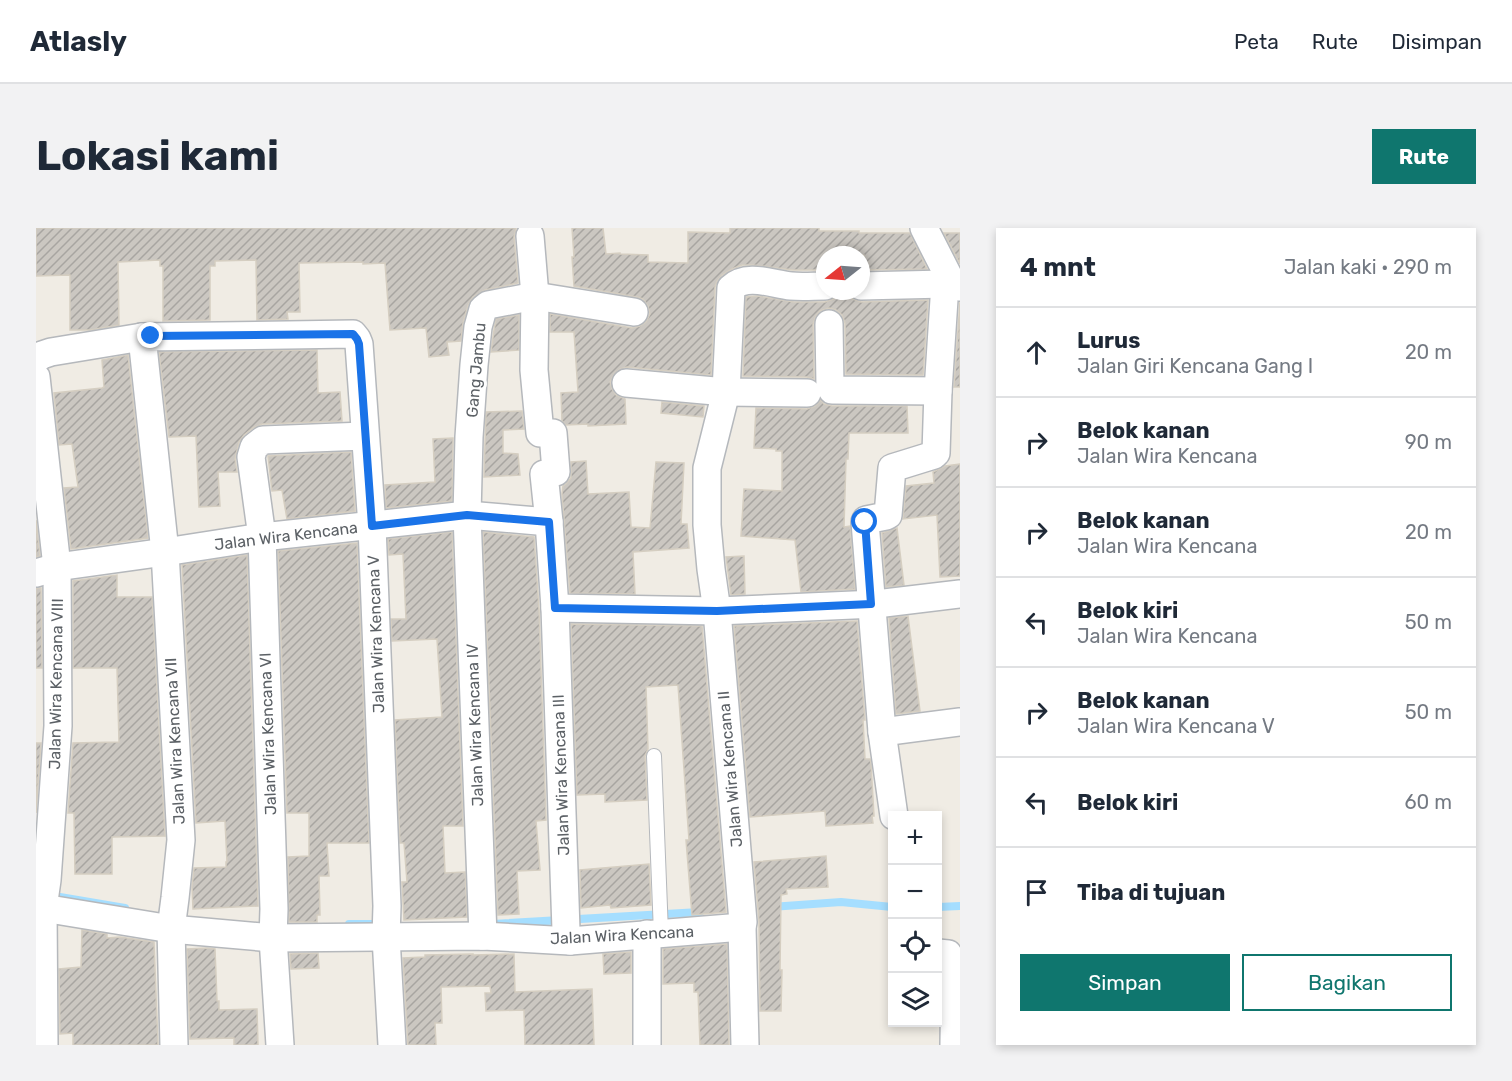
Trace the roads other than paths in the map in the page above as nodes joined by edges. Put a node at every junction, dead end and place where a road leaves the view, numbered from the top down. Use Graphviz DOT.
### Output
graph roads {
  1 [pos="924,228"];
  2 [pos="530,236"];
  3 [pos="953,285"];
  4 [pos="816,286"];
  5 [pos="870,286"];
  6 [pos="535,296"];
  7 [pos="634,312"];
  8 [pos="829,324"];
  9 [pos="142,337"];
  10 [pos="36,359"];
  11 [pos="36,377"];
  12 [pos="626,382"];
  13 [pos="938,391"];
  14 [pos="726,392"];
  15 [pos="807,393"];
  16 [pos="364,436"];
  17 [pos="467,515"];
  18 [pos="549,522"];
  19 [pos="372,526"];
  20 [pos="262,537"];
  21 [pos="165,552"];
  22 [pos="46,570"];
  23 [pos="960,594"];
  24 [pos="871,604"];
  25 [pos="555,608"];
  26 [pos="717,611"];
  27 [pos="960,722"];
  28 [pos="882,732"];
  29 [pos="654,756"];
  30 [pos="893,811"];
  31 [pos="43,899"];
  32 [pos="742,915"];
  33 [pos="173,917"];
  34 [pos="657,923"];
  35 [pos="386,924"];
  36 [pos="567,925"];
  37 [pos="274,926"];
  38 [pos="483,926"];
  39 [pos="942,953"];
  40 [pos="44,1045"];
  41 [pos="174,1045"];
  42 [pos="280,1045"];
  43 [pos="392,1045"];
  44 [pos="646,1045"];
  45 [pos="745,1045"];
  46 [pos="954,1045"];
  1 -- 3 [label="street"];
  2 -- 6 [label="street"];
  3 -- 5 [label="street"];
  3 -- 13 [label="street"];
  4 -- 14 [label="street, Jalan Wira Kencana II"];
  6 -- 7 [label="street, Gang Jambu"];
  6 -- 17 [label="street, Gang Jambu"];
  6 -- 18 [label="street"];
  8 -- 13 [label="street"];
  9 -- 10 [label="street"];
  9 -- 16 [label="street, Jalan Wira Kencana V"];
  9 -- 21 [label="street, Jalan Wira Kencana VII"];
  11 -- 22 [label="street, Jalan Wira Kencana VIII"];
  12 -- 14 [label="street"];
  13 -- 24 [label="street"];
  14 -- 15 [label="street"];
  14 -- 26 [label="street, Jalan Wira Kencana II"];
  16 -- 19 [label="street, Jalan Wira Kencana V"];
  16 -- 20 [label="street, Jalan Wira Kencana VI"];
  17 -- 18 [label="street, Jalan Wira Kencana"];
  17 -- 19 [label="street, Jalan Wira Kencana"];
  17 -- 38 [label="street, Jalan Wira Kencana IV"];
  18 -- 25 [label="street"];
  19 -- 20 [label="street, Jalan Wira Kencana"];
  19 -- 35 [label="street, Jalan Wira Kencana V"];
  20 -- 21 [label="street, Jalan Wira Kencana"];
  20 -- 37 [label="street, Jalan Wira Kencana VI"];
  21 -- 22 [label="street, Jalan Wira Kencana"];
  21 -- 33 [label="street, Jalan Wira Kencana VII"];
  22 -- 31 [label="street, Jalan Wira Kencana VIII"];
  23 -- 24 [label="street"];
  24 -- 26 [label="street"];
  24 -- 28 [label="street"];
  25 -- 26 [label="street"];
  25 -- 36 [label="street, Jalan Wira Kencana III"];
  26 -- 32 [label="street, Jalan Wira Kencana II"];
  27 -- 28 [label="street"];
  28 -- 30 [label="street"];
  29 -- 34 [label="lane"];
  31 -- 33 [label="street, Jalan Wira Kencana"];
  31 -- 40 [label="street, Jalan Wira Kencana VIII"];
  32 -- 34 [label="street, Jalan Wira Kencana"];
  32 -- 45 [label="street, Jalan Wira Kencana II"];
  33 -- 37 [label="street, Jalan Wira Kencana"];
  33 -- 41 [label="street, Jalan Wira Kencana VII"];
  34 -- 36 [label="street, Jalan Wira Kencana"];
  34 -- 44 [label="street"];
  35 -- 37 [label="street, Jalan Wira Kencana"];
  35 -- 38 [label="street, Jalan Wira Kencana"];
  35 -- 43 [label="street, Jalan Wira Kencana V"];
  36 -- 38 [label="street, Jalan Wira Kencana"];
  37 -- 42 [label="street, Jalan Wira Kencana VI"];
  39 -- 46 [label="street"];
}
